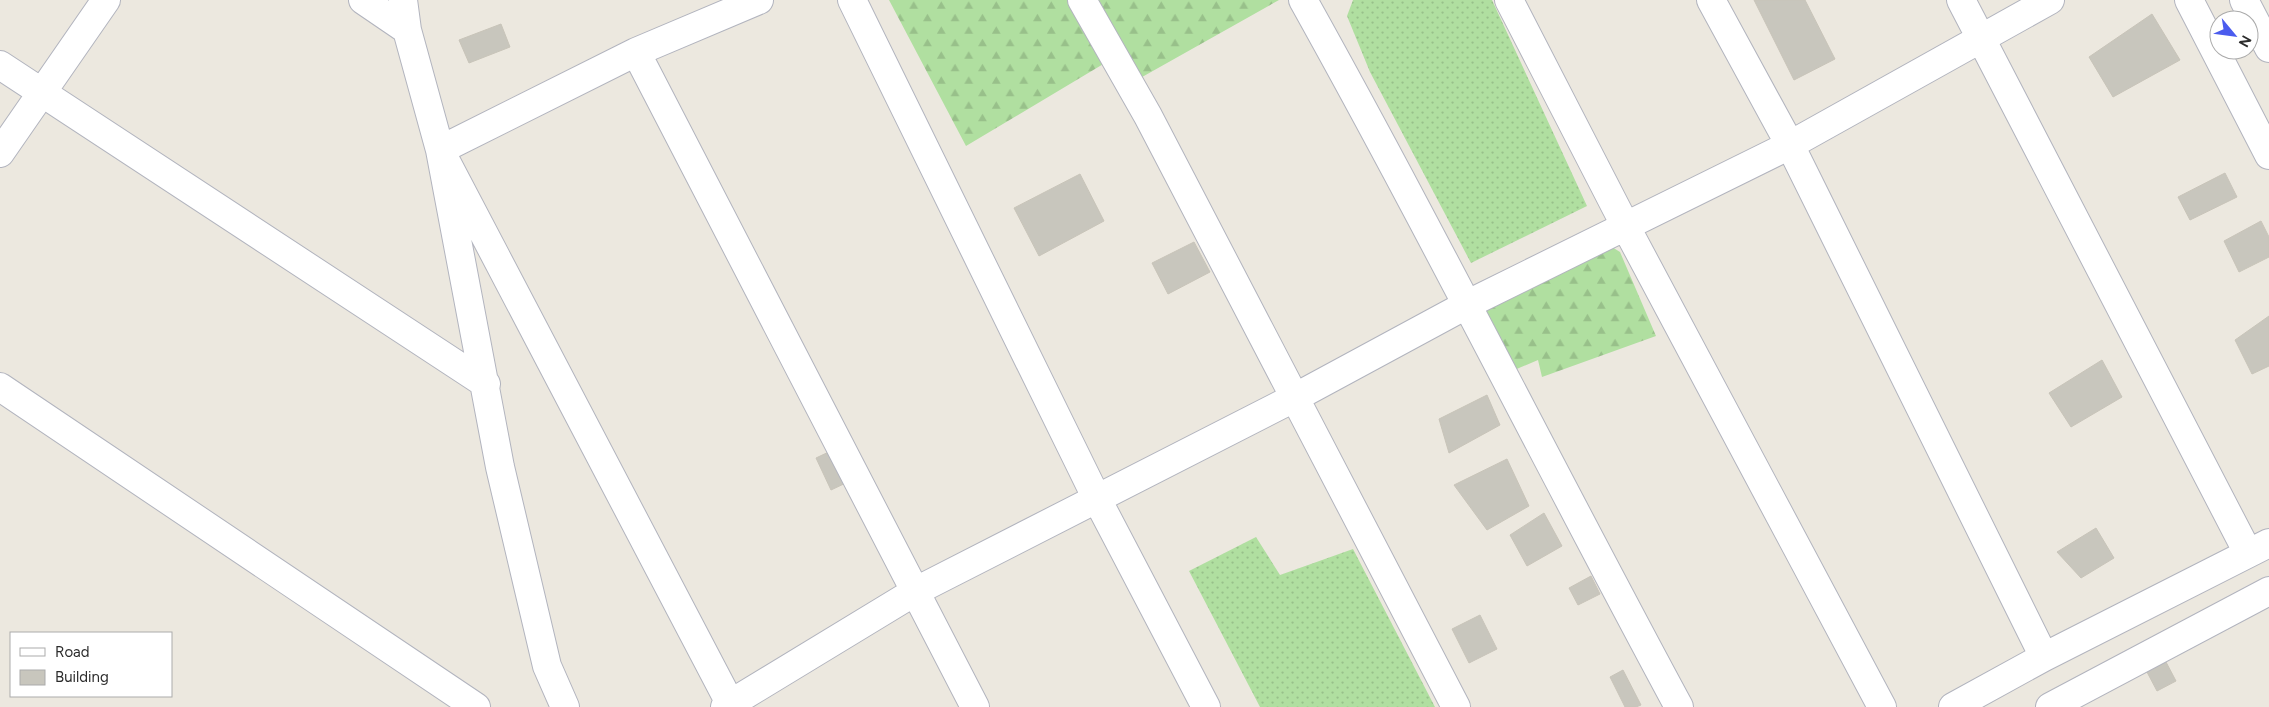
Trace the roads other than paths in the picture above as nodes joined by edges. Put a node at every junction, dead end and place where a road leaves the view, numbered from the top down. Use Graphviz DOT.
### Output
graph roads {
  1 [pos="106,0"];
  2 [pos="363,0"];
  3 [pos="403,0"];
  4 [pos="759,0"];
  5 [pos="852,0"];
  6 [pos="1082,0"];
  7 [pos="1303,0"];
  8 [pos="1509,0"];
  9 [pos="1711,0"];
  10 [pos="1961,0"];
  11 [pos="2050,0"];
  12 [pos="2189,0"];
  13 [pos="2244,0"];
  14 [pos="407,30"];
  15 [pos="1981,38"];
  16 [pos="2269,48"];
  17 [pos="636,52"];
  18 [pos="0,65"];
  19 [pos="43,93"];
  20 [pos="1790,145"];
  21 [pos="440,150"];
  22 [pos="0,154"];
  23 [pos="2269,155"];
  24 [pos="1626,227"];
  25 [pos="1468,304"];
  26 [pos="486,384"];
  27 [pos="0,387"];
  28 [pos="1294,398"];
  29 [pos="1096,497"];
  30 [pos="2259,548"];
  31 [pos="916,590"];
  32 [pos="2268,593"];
  33 [pos="2044,657"];
  34 [pos="2064,704"];
  35 [pos="729,706"];
  36 [pos="476,707"];
  37 [pos="565,707"];
  38 [pos="975,707"];
  39 [pos="1206,707"];
  40 [pos="1456,707"];
  41 [pos="1679,707"];
  42 [pos="1882,707"];
  43 [pos="1953,707"];
  1 -- 19 [label="street"];
  2 -- 14 [label="street"];
  3 -- 14 [label="street"];
  4 -- 17 [label="street"];
  5 -- 29 [label="street"];
  6 -- 28 [label="street"];
  7 -- 25 [label="street"];
  8 -- 24 [label="street"];
  9 -- 20 [label="street"];
  10 -- 15 [label="street"];
  11 -- 15 [label="street"];
  12 -- 23 [label="street"];
  13 -- 16 [label="street"];
  14 -- 21 [label="street"];
  15 -- 20 [label="street"];
  15 -- 30 [label="street"];
  17 -- 21 [label="street"];
  17 -- 31 [label="street"];
  18 -- 19 [label="street"];
  19 -- 22 [label="street"];
  19 -- 26 [label="street"];
  20 -- 24 [label="street"];
  20 -- 33 [label="street"];
  21 -- 26 [label="street"];
  21 -- 35 [label="street"];
  24 -- 25 [label="street"];
  24 -- 42 [label="street"];
  25 -- 28 [label="street"];
  25 -- 41 [label="street"];
  26 -- 37 [label="street"];
  27 -- 36 [label="street"];
  28 -- 29 [label="street"];
  28 -- 40 [label="street"];
  29 -- 31 [label="street"];
  29 -- 39 [label="street"];
  30 -- 33 [label="street"];
  31 -- 35 [label="street"];
  31 -- 38 [label="street"];
  32 -- 34 [label="street"];
  33 -- 43 [label="street"];
}
